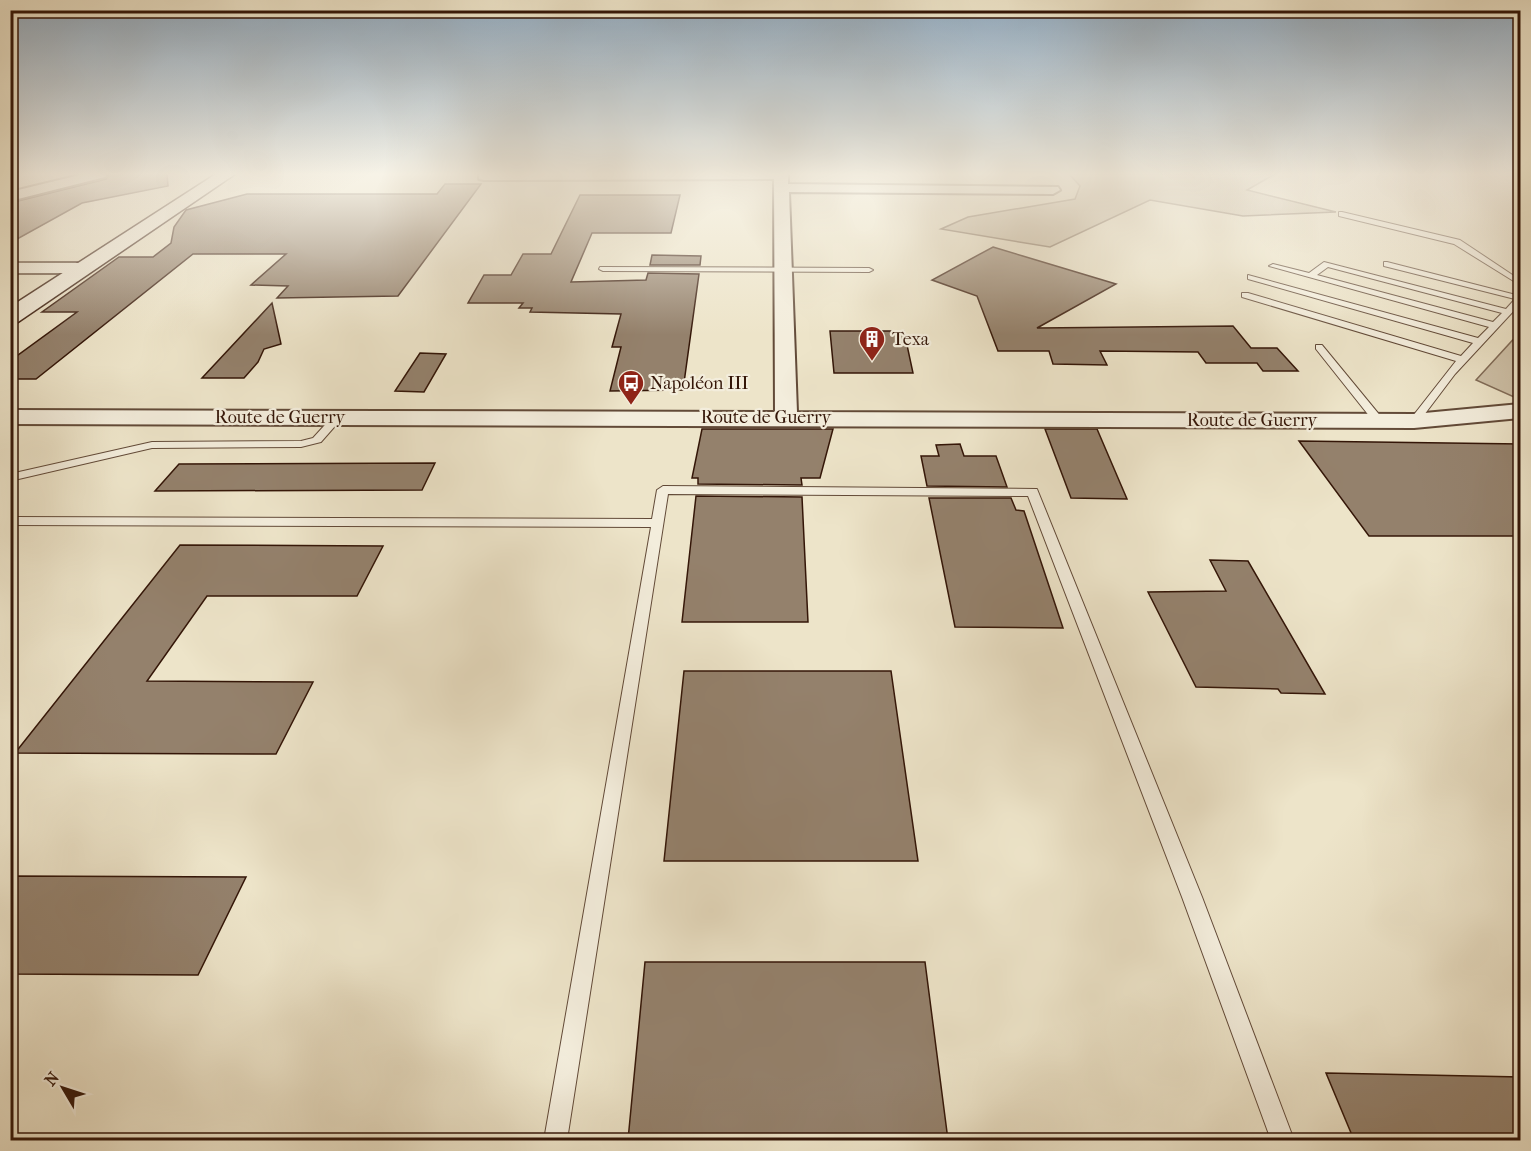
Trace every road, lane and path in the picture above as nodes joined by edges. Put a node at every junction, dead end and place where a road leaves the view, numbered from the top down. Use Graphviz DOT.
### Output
graph roads {
  1 [pos="131,228"];
  2 [pos="142,228"];
  3 [pos="782,228"];
  4 [pos="1400,228"];
  5 [pos="1387,264"];
  6 [pos="1273,266"];
  7 [pos="10,268"];
  8 [pos="78,268"];
  9 [pos="603,269"];
  10 [pos="783,269"];
  11 [pos="869,270"];
  12 [pos="1310,276"];
  13 [pos="1251,277"];
  14 [pos="1521,283"];
  15 [pos="1245,295"];
  16 [pos="1521,298"];
  17 [pos="10,310"];
  18 [pos="1509,312"];
  19 [pos="10,317"];
  20 [pos="1496,326"];
  21 [pos="1481,342"];
  22 [pos="1319,347"];
  23 [pos="1463,360"];
  24 [pos="1521,411"];
  25 [pos="10,417"];
  26 [pos="338,417"];
  27 [pos="786,417"];
  28 [pos="1378,420"];
  29 [pos="1414,421"];
  30 [pos="10,478"];
  31 [pos="10,521"];
  32 [pos="658,524"];
  33 [pos="556,1140"];
  34 [pos="1283,1140"];
  1 -- 8 [label="main road"];
  2 -- 8 [label="main road"];
  3 -- 10 [label="street"];
  4 -- 14 [label="lane"];
  5 -- 16 [label="lane"];
  6 -- 12 [label="lane"];
  7 -- 8 [label="street"];
  8 -- 17 [label="main road"];
  8 -- 19 [label="main road"];
  9 -- 10 [label="lane"];
  10 -- 11 [label="lane"];
  10 -- 27 [label="street"];
  12 -- 18 [label="lane"];
  12 -- 20 [label="lane"];
  13 -- 21 [label="lane"];
  15 -- 23 [label="lane"];
  16 -- 18 [label="lane"];
  18 -- 20 [label="lane"];
  20 -- 21 [label="lane"];
  21 -- 23 [label="lane"];
  22 -- 28 [label="lane"];
  23 -- 29 [label="lane"];
  24 -- 29 [label="street, Route de Guerry"];
  25 -- 26 [label="street, Route de Guerry"];
  26 -- 27 [label="street, Route de Guerry"];
  26 -- 30 [label="lane"];
  27 -- 28 [label="street, Route de Guerry"];
  28 -- 29 [label="street, Route de Guerry"];
  31 -- 32 [label="lane"];
  32 -- 33 [label="lane"];
  32 -- 34 [label="lane"];
}
